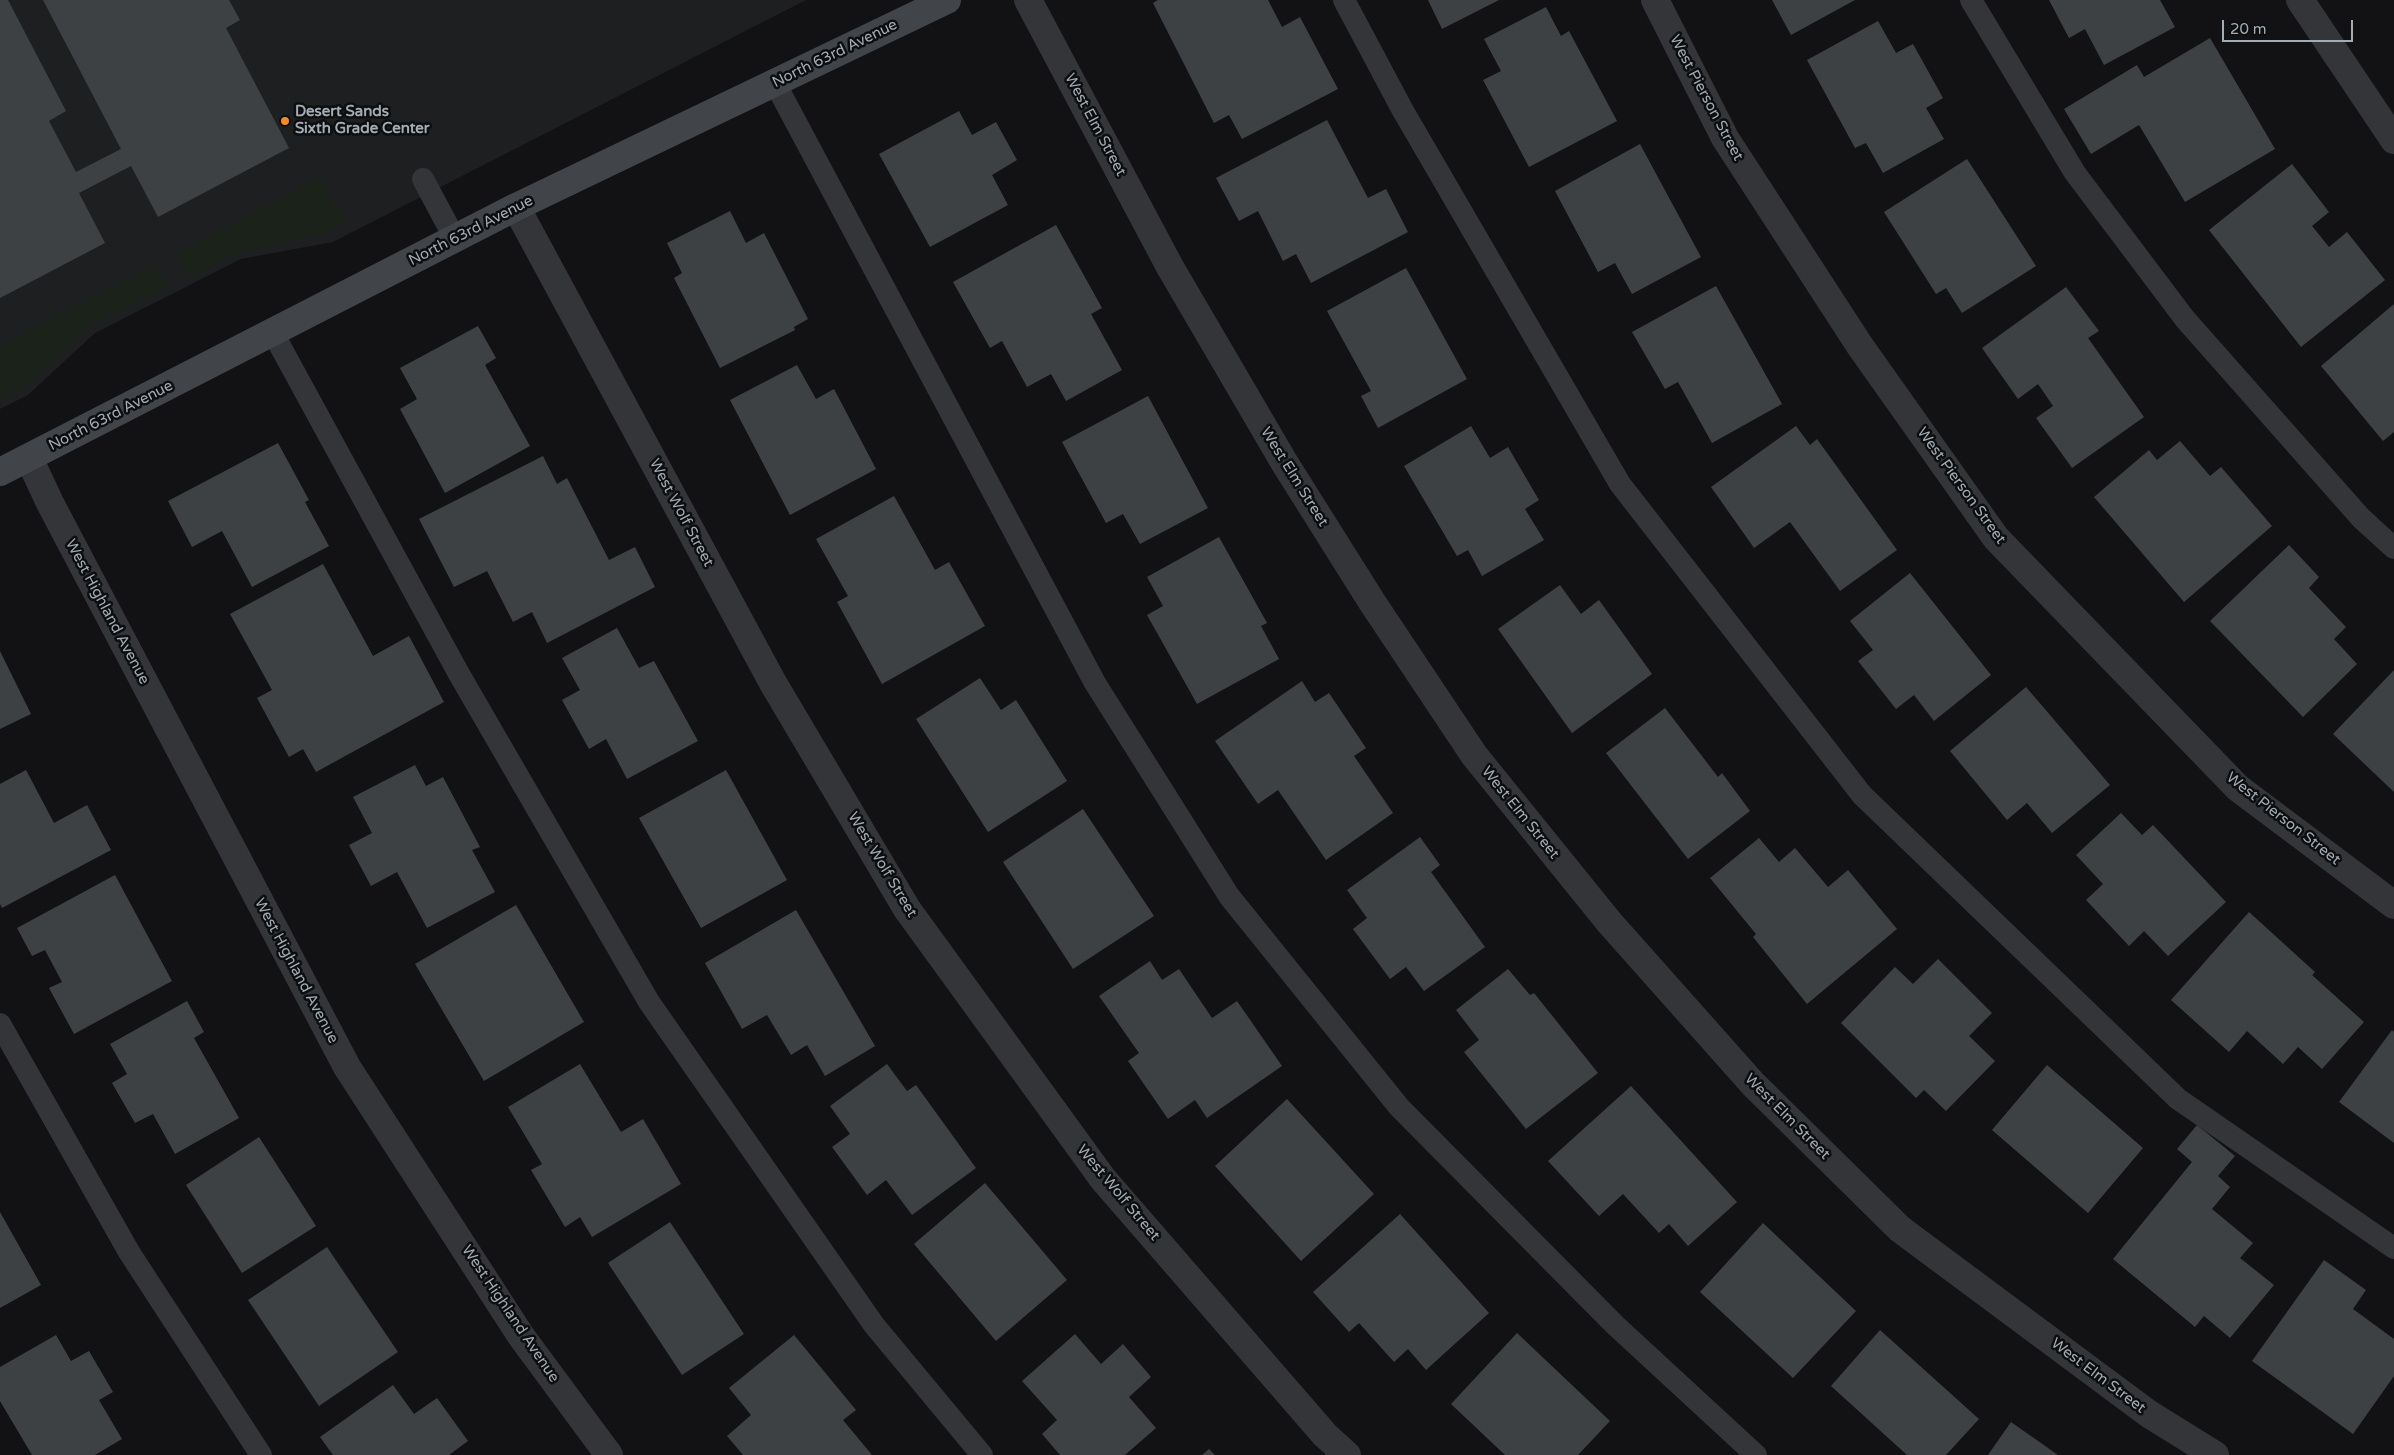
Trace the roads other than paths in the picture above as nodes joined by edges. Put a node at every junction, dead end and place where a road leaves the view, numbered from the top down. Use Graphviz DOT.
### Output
graph roads {
  1 [pos="947,0"];
  2 [pos="1028,0"];
  3 [pos="1344,0"];
  4 [pos="1655,0"];
  5 [pos="1971,0"];
  6 [pos="2300,0"];
  7 [pos="774,83"];
  8 [pos="2394,140"];
  9 [pos="422,179"];
  10 [pos="516,207"];
  11 [pos="456,238"];
  12 [pos="273,333"];
  13 [pos="30,458"];
  14 [pos="0,472"];
  15 [pos="2394,548"];
  16 [pos="2394,905"];
  17 [pos="0,1024"];
  18 [pos="2394,1248"];
  19 [pos="261,1455"];
  20 [pos="609,1455"];
  21 [pos="982,1455"];
  22 [pos="1347,1455"];
  23 [pos="1756,1455"];
  24 [pos="2215,1455"];
  1 -- 7 [label="street, North 63rd Avenue"];
  2 -- 24 [label="street, West Elm Street"];
  3 -- 18 [label="lane"];
  4 -- 16 [label="street, West Pierson Street"];
  5 -- 15 [label="lane"];
  6 -- 8 [label="street"];
  7 -- 10 [label="street, North 63rd Avenue"];
  7 -- 23 [label="lane"];
  9 -- 11 [label="lane"];
  10 -- 11 [label="street, North 63rd Avenue"];
  10 -- 22 [label="street, West Wolf Street"];
  11 -- 12 [label="street, North 63rd Avenue"];
  12 -- 13 [label="street, North 63rd Avenue"];
  12 -- 21 [label="lane"];
  13 -- 14 [label="street, North 63rd Avenue"];
  13 -- 20 [label="street, West Highland Avenue"];
  17 -- 19 [label="lane"];
}
